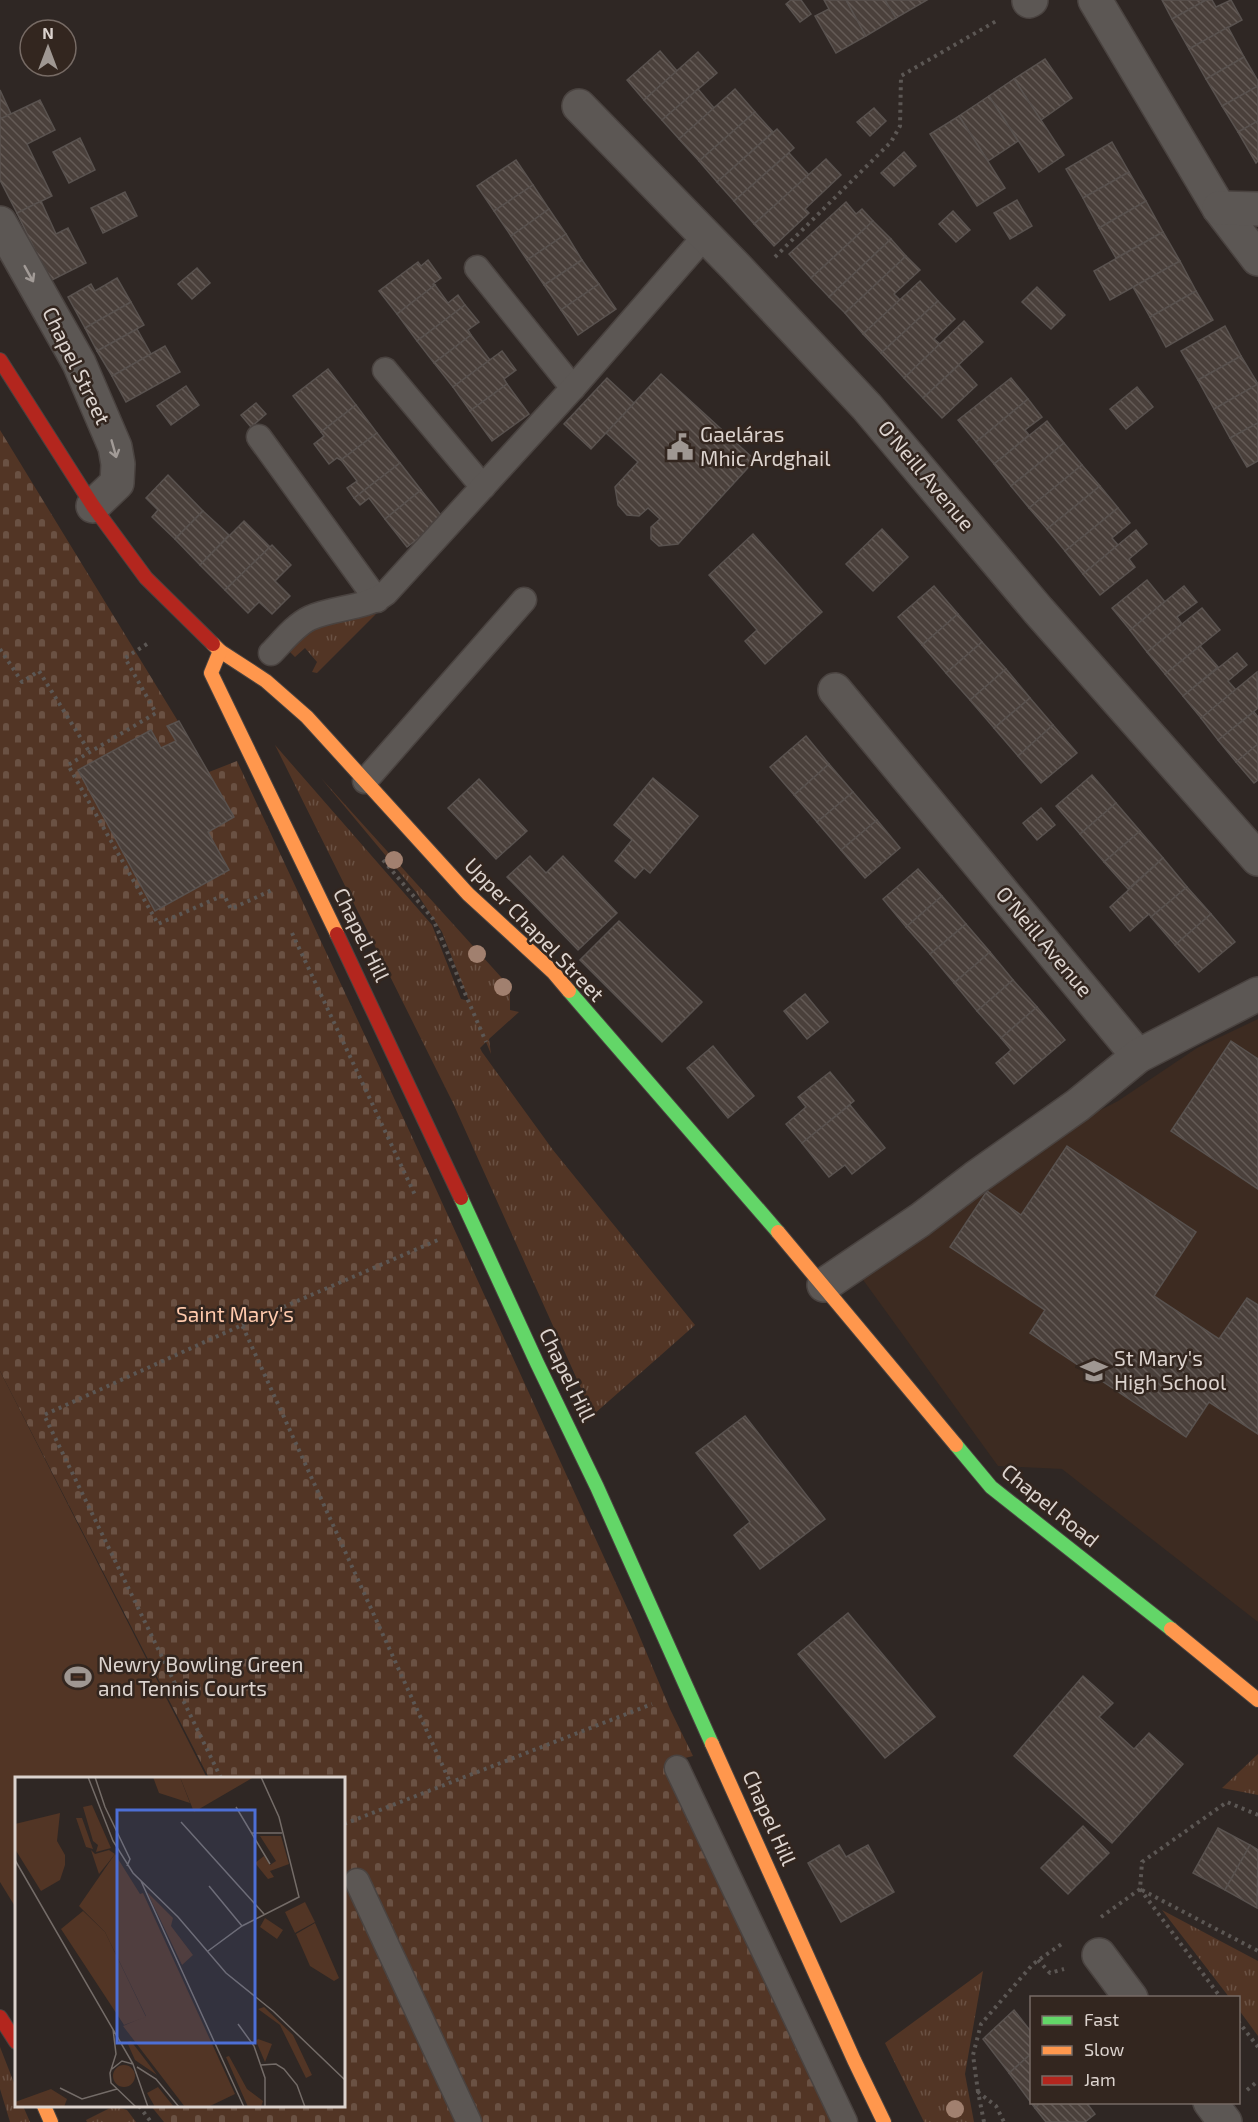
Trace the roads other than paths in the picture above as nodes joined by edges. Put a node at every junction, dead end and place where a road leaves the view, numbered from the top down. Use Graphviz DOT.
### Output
graph roads {
  1 [pos="1095,0"];
  2 [pos="579,106"];
  3 [pos="1219,208"];
  4 [pos="1258,209"];
  5 [pos="0,224"];
  6 [pos="705,236"];
  7 [pos="1258,259"];
  8 [pos="477,268"];
  9 [pos="0,360"];
  10 [pos="385,370"];
  11 [pos="573,388"];
  12 [pos="259,437"];
  13 [pos="483,487"];
  14 [pos="93,507"];
  15 [pos="377,600"];
  16 [pos="524,600"];
  17 [pos="220,651"];
  18 [pos="270,653"];
  19 [pos="835,690"];
  20 [pos="365,781"];
  21 [pos="1258,860"];
  22 [pos="1258,994"];
  23 [pos="1138,1056"];
  24 [pos="824,1285"];
  25 [pos="1258,1700"];
  26 [pos="676,1768"];
  27 [pos="357,1881"];
  28 [pos="1100,1955"];
  29 [pos="1130,1996"];
  30 [pos="0,2017"];
  31 [pos="15,2040"];
  32 [pos="1211,2104"];
  33 [pos="44,2107"];
  34 [pos="51,2122"];
  35 [pos="469,2122"];
  36 [pos="844,2122"];
  37 [pos="884,2122"];
  38 [pos="1225,2122"];
  1 -- 3 [label="street"];
  2 -- 6 [label="street, O'Neill Avenue"];
  3 -- 4 [label="street"];
  3 -- 7 [label="street"];
  5 -- 14 [label="street, Chapel Street, one-way"];
  6 -- 11 [label="lane"];
  6 -- 21 [label="street, O'Neill Avenue"];
  8 -- 11 [label="lane"];
  9 -- 14 [label="main road"];
  10 -- 13 [label="lane"];
  11 -- 13 [label="lane"];
  12 -- 15 [label="lane"];
  13 -- 15 [label="lane"];
  14 -- 17 [label="main road"];
  15 -- 18 [label="lane"];
  16 -- 20 [label="lane"];
  17 -- 20 [label="main road, Upper Chapel Street"];
  17 -- 37 [label="main road, Chapel Hill"];
  19 -- 23 [label="street, O'Neill Avenue"];
  20 -- 24 [label="main road, Upper Chapel Street"];
  22 -- 23 [label="street"];
  23 -- 24 [label="street"];
  24 -- 25 [label="main road, Chapel Road"];
  26 -- 36 [label="lane"];
  27 -- 35 [label="lane"];
  28 -- 29 [label="street"];
  30 -- 31 [label="main road"];
  32 -- 38 [label="street"];
  33 -- 34 [label="main road"];
}
